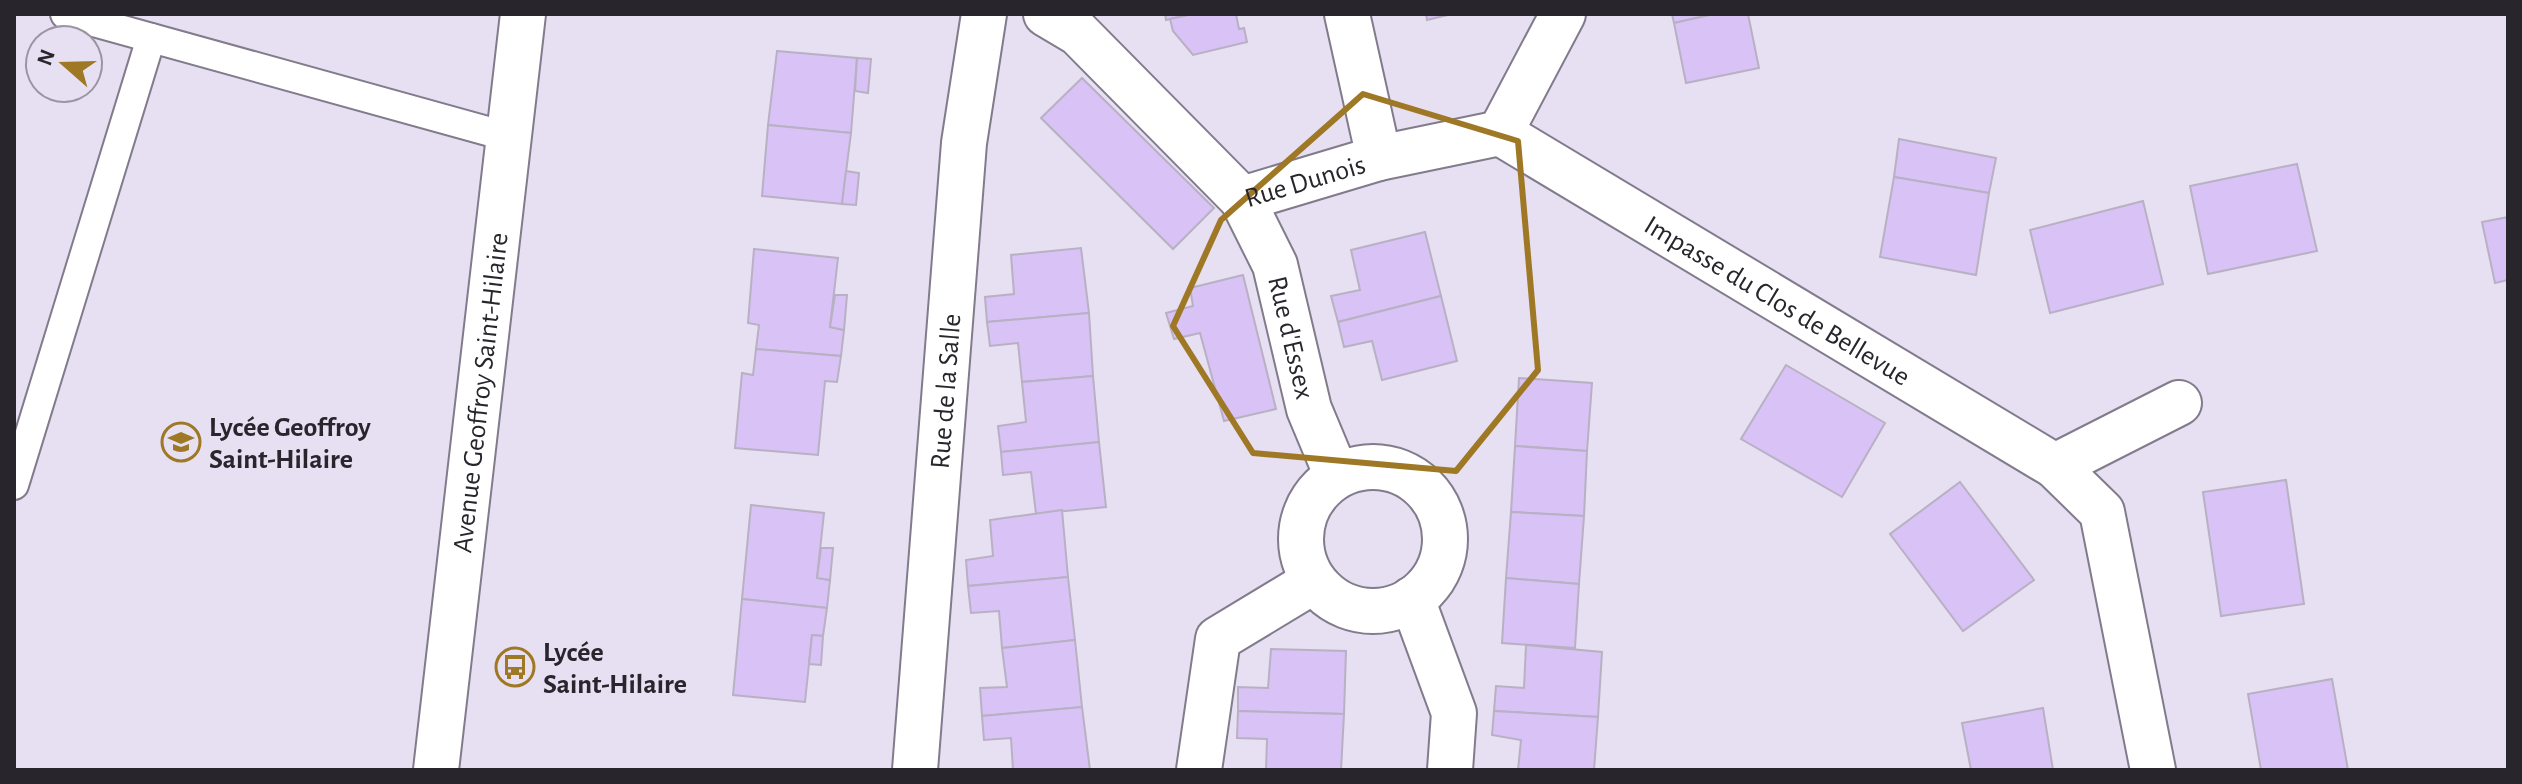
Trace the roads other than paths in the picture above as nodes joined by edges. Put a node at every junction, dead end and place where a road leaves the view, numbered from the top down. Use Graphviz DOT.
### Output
graph roads {
  1 [pos="65,14"];
  2 [pos="523,14"];
  3 [pos="984,14"];
  4 [pos="1046,14"];
  5 [pos="1347,14"];
  6 [pos="1563,14"];
  7 [pos="151,38"];
  8 [pos="1500,133"];
  9 [pos="509,137"];
  10 [pos="1379,158"];
  11 [pos="1242,199"];
  12 [pos="2179,403"];
  13 [pos="2055,466"];
  14 [pos="1337,476"];
  15 [pos="14,485"];
  16 [pos="1314,581"];
  17 [pos="1412,599"];
  18 [pos="436,770"];
  19 [pos="915,770"];
  20 [pos="1199,770"];
  21 [pos="1450,770"];
  22 [pos="2153,770"];
  1 -- 7 [label="lane"];
  2 -- 9 [label="street, Avenue Geoffroy Saint-Hilaire"];
  3 -- 19 [label="street, Rue de la Salle"];
  4 -- 11 [label="street, Rue Dunois"];
  5 -- 10 [label="street"];
  6 -- 8 [label="street"];
  7 -- 9 [label="lane"];
  7 -- 15 [label="lane"];
  8 -- 10 [label="street, Rue Dunois"];
  8 -- 13 [label="street, Impasse du Clos de Bellevue"];
  9 -- 18 [label="street, Avenue Geoffroy Saint-Hilaire"];
  10 -- 11 [label="street, Rue Dunois"];
  11 -- 14 [label="street, Rue d'Essex"];
  12 -- 13 [label="street"];
  13 -- 22 [label="street, Impasse du Clos de Bellevue"];
  14 -- 16 [label="street"];
  14 -- 17 [label="street"];
  16 -- 17 [label="street"];
  16 -- 20 [label="street"];
  17 -- 21 [label="street"];
}
